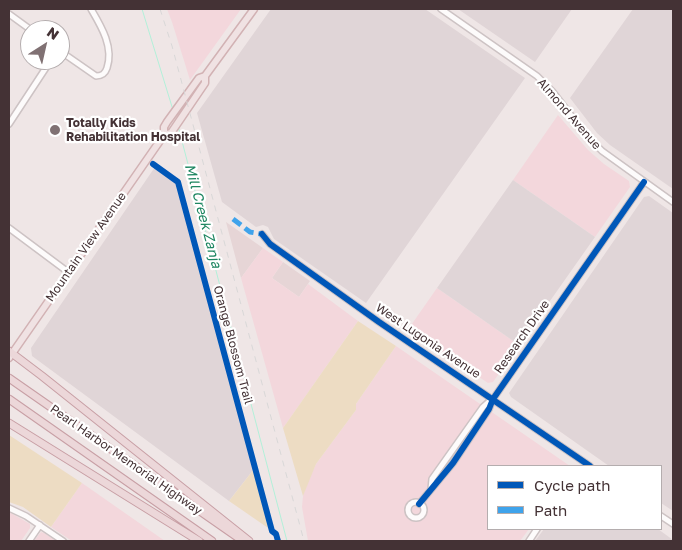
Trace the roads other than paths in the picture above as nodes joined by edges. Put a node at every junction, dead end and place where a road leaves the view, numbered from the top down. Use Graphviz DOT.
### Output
graph roads {
  1 [pos="91,9"];
  2 [pos="254,9"];
  3 [pos="441,9"];
  4 [pos="70,58"];
  5 [pos="44,70"];
  6 [pos="205,76"];
  7 [pos="9,124"];
  8 [pos="167,134"];
  9 [pos="644,182"];
  10 [pos="673,202"];
  11 [pos="9,228"];
  12 [pos="262,234"];
  13 [pos="68,272"];
  14 [pos="10,354"];
  15 [pos="10,379"];
  16 [pos="9,399"];
  17 [pos="493,399"];
  18 [pos="9,423"];
  19 [pos="582,464"];
  20 [pos="419,504"];
  21 [pos="9,508"];
  22 [pos="662,517"];
  23 [pos="673,524"];
  24 [pos="40,525"];
  25 [pos="536,530"];
  26 [pos="29,541"];
  27 [pos="63,541"];
  28 [pos="199,541"];
  29 [pos="212,541"];
  30 [pos="243,541"];
  31 [pos="249,541"];
  32 [pos="529,541"];
  1 -- 4 [label="street"];
  2 -- 6 [label="main road, Mountain View Avenue"];
  3 -- 9 [label="street, Almond Avenue"];
  5 -- 7 [label="street"];
  6 -- 8 [label="main road, Mountain View Avenue"];
  6 -- 8 [label="main road, Mountain View Avenue"];
  8 -- 13 [label="main road, Mountain View Avenue"];
  9 -- 10 [label="street, Almond Avenue"];
  9 -- 17 [label="street, Research Drive"];
  11 -- 13 [label="street"];
  12 -- 17 [label="street, West Lugonia Avenue"];
  13 -- 14 [label="main road, Mountain View Avenue"];
  14 -- 31 [label="highway"];
  15 -- 30 [label="highway, Pearl Harbor Memorial Highway"];
  16 -- 29 [label="highway, Pearl Harbor Memorial Highway"];
  17 -- 19 [label="street, West Lugonia Avenue"];
  17 -- 20 [label="street, Research Drive"];
  18 -- 28 [label="highway"];
  21 -- 24 [label="street"];
  22 -- 23 [label="street"];
  24 -- 26 [label="street"];
  24 -- 27 [label="street"];
  25 -- 32 [label="street"];
}
